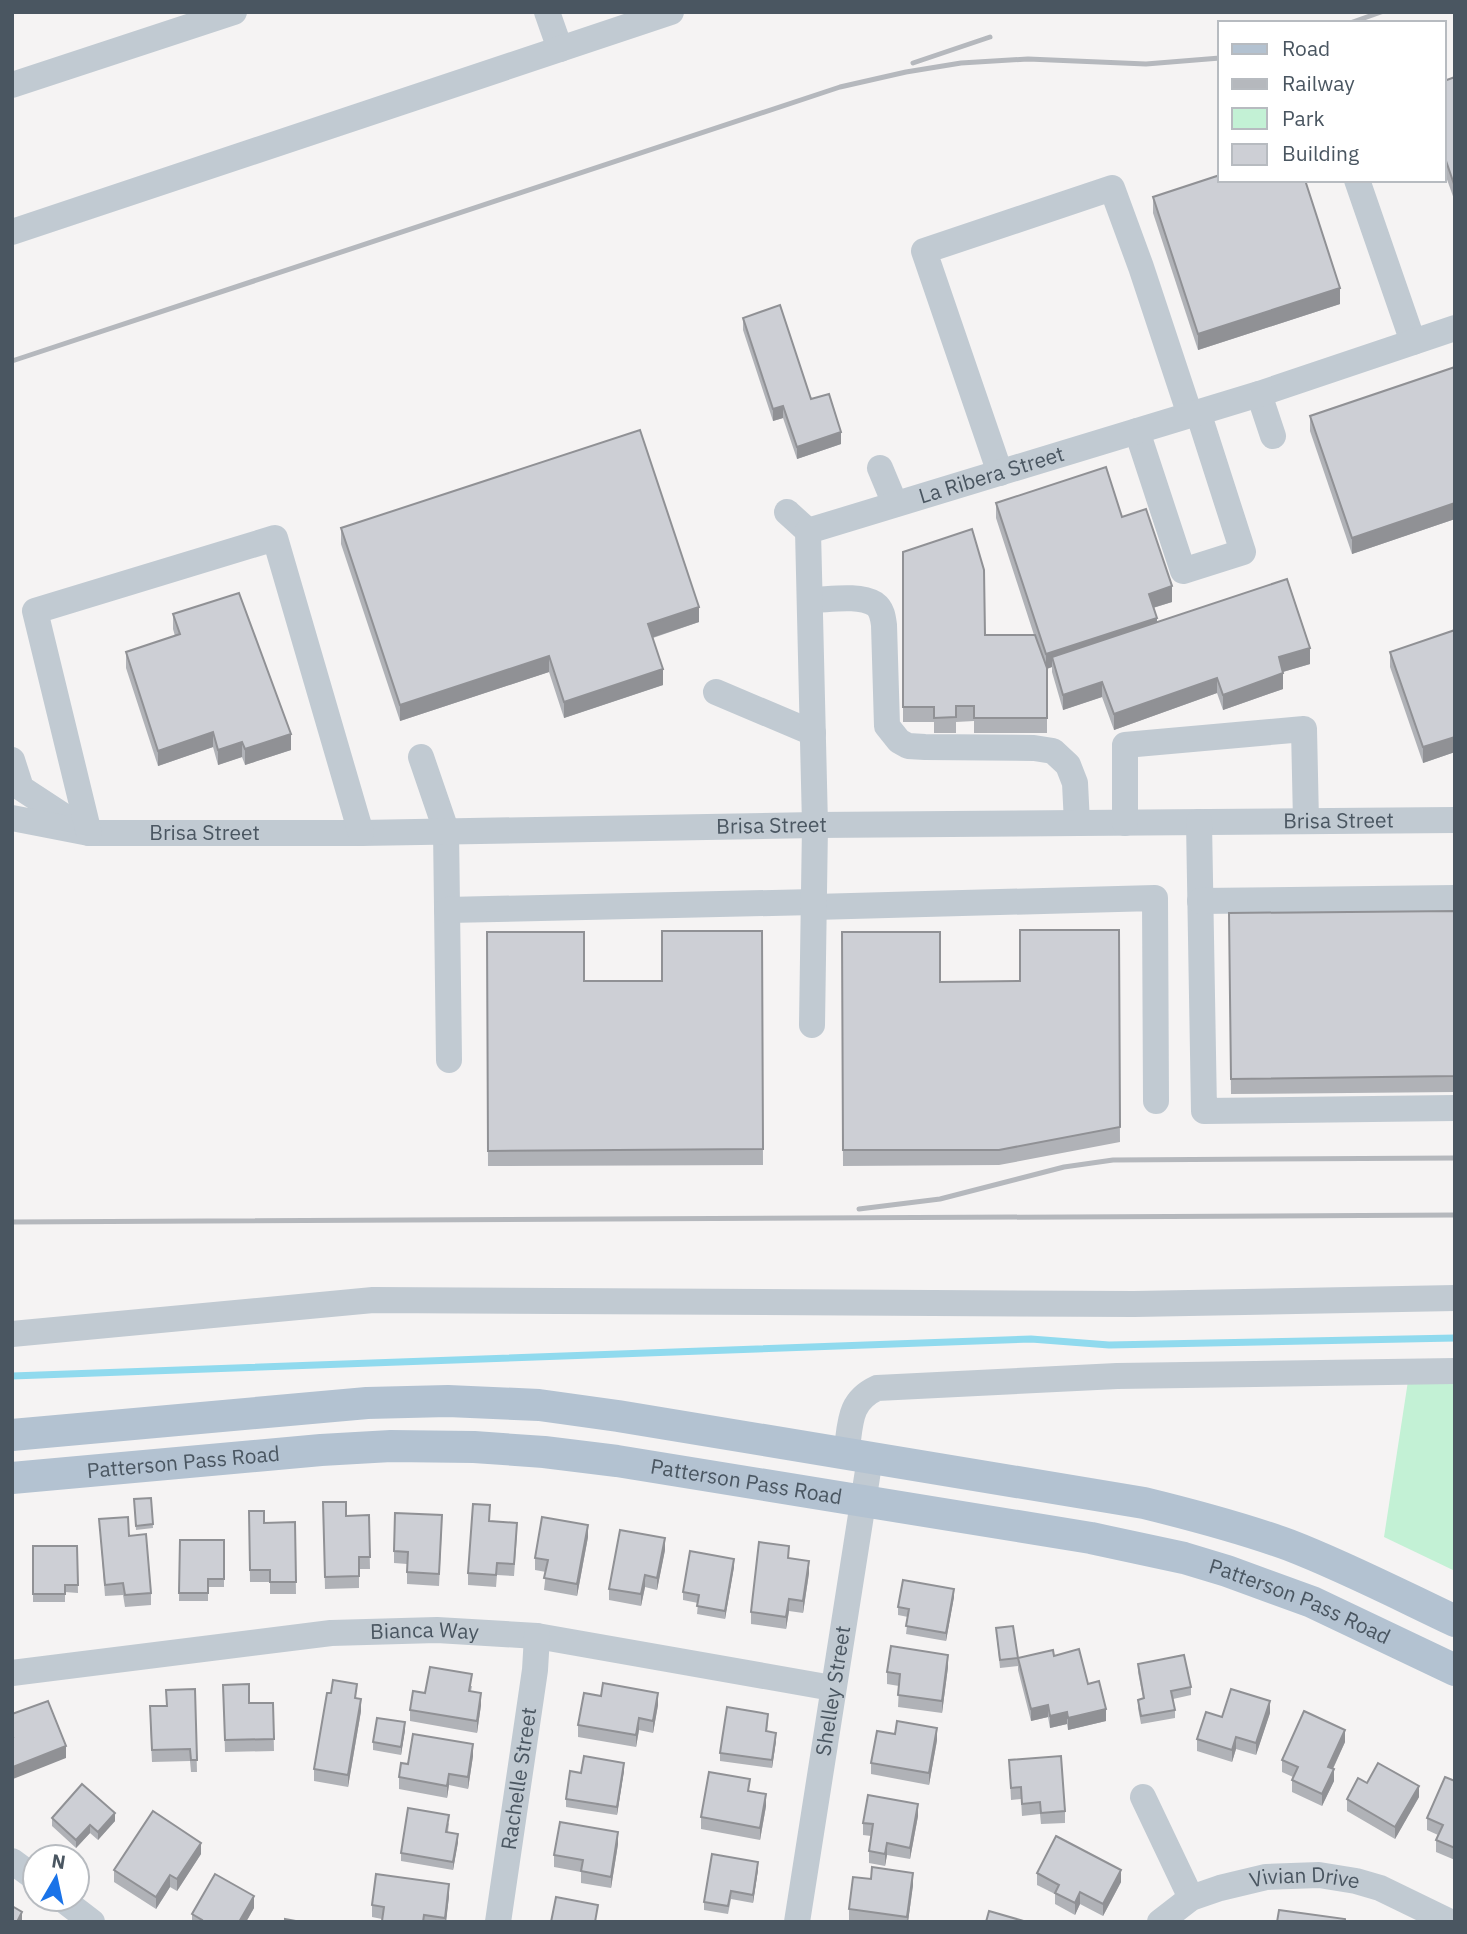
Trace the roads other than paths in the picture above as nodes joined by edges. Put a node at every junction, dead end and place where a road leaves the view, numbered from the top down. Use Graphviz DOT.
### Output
graph roads {
  1 [pos="234,12"];
  2 [pos="547,12"];
  3 [pos="671,12"];
  4 [pos="560,49"];
  5 [pos="12,85"];
  6 [pos="1358,182"];
  7 [pos="12,232"];
  8 [pos="1455,328"];
  9 [pos="1413,342"];
  10 [pos="1259,394"];
  11 [pos="1194,413"];
  12 [pos="1138,431"];
  13 [pos="1273,436"];
  14 [pos="880,468"];
  15 [pos="1000,473"];
  16 [pos="895,504"];
  17 [pos="787,512"];
  18 [pos="808,531"];
  19 [pos="810,600"];
  20 [pos="716,692"];
  21 [pos="813,733"];
  22 [pos="421,757"];
  23 [pos="12,760"];
  24 [pos="12,818"];
  25 [pos="1455,820"];
  26 [pos="1306,821"];
  27 [pos="1199,822"];
  28 [pos="1077,823"];
  29 [pos="1125,823"];
  30 [pos="815,825"];
  31 [pos="446,830"];
  32 [pos="89,833"];
  33 [pos="361,833"];
  34 [pos="1455,898"];
  35 [pos="1200,901"];
  36 [pos="814,905"];
  37 [pos="447,910"];
  38 [pos="812,1025"];
  39 [pos="449,1060"];
  40 [pos="1156,1101"];
  41 [pos="1455,1108"];
  42 [pos="1455,1298"];
  43 [pos="12,1334"];
  44 [pos="1455,1371"];
  45 [pos="12,1434"];
  46 [pos="858,1456"];
  47 [pos="12,1478"];
  48 [pos="863,1500"];
  49 [pos="1455,1621"];
  50 [pos="537,1636"];
  51 [pos="1455,1670"];
  52 [pos="12,1673"];
  53 [pos="832,1688"];
  54 [pos="1143,1797"];
  55 [pos="1191,1898"];
  56 [pos="498,1922"];
  57 [pos="797,1922"];
  58 [pos="1160,1922"];
  59 [pos="1450,1922"];
  1 -- 5 [label="street"];
  2 -- 4 [label="street"];
  3 -- 4 [label="street"];
  4 -- 7 [label="street"];
  6 -- 9 [label="street"];
  8 -- 9 [label="street, La Ribera Street"];
  9 -- 10 [label="street, La Ribera Street"];
  10 -- 11 [label="street, La Ribera Street"];
  10 -- 13 [label="street"];
  11 -- 12 [label="street, La Ribera Street"];
  11 -- 12 [label="street"];
  11 -- 15 [label="street"];
  12 -- 15 [label="street, La Ribera Street"];
  14 -- 16 [label="street"];
  15 -- 16 [label="street, La Ribera Street"];
  16 -- 18 [label="street, La Ribera Street"];
  17 -- 18 [label="street"];
  18 -- 19 [label="street"];
  19 -- 21 [label="street"];
  19 -- 28 [label="street"];
  20 -- 21 [label="street"];
  21 -- 30 [label="street"];
  22 -- 31 [label="street"];
  23 -- 32 [label="street"];
  24 -- 32 [label="street, Brisa Street"];
  25 -- 26 [label="street, Brisa Street"];
  26 -- 27 [label="street, Brisa Street"];
  26 -- 29 [label="street"];
  27 -- 29 [label="street, Brisa Street"];
  27 -- 35 [label="street"];
  28 -- 29 [label="street, Brisa Street"];
  28 -- 30 [label="street, Brisa Street"];
  30 -- 31 [label="street, Brisa Street"];
  30 -- 36 [label="street"];
  31 -- 33 [label="street, Brisa Street"];
  31 -- 37 [label="street"];
  32 -- 33 [label="street, Brisa Street"];
  32 -- 33 [label="street"];
  34 -- 35 [label="street"];
  35 -- 41 [label="street"];
  36 -- 37 [label="street"];
  36 -- 38 [label="street"];
  36 -- 40 [label="street"];
  37 -- 39 [label="street"];
  42 -- 43 [label="street"];
  44 -- 46 [label="street, Shelley Street"];
  45 -- 46 [label="main road, Patterson Pass Road"];
  46 -- 48 [label="street, Shelley Street"];
  46 -- 49 [label="main road, Patterson Pass Road"];
  47 -- 48 [label="main road, Patterson Pass Road"];
  48 -- 51 [label="main road, Patterson Pass Road"];
  48 -- 53 [label="street, Shelley Street"];
  50 -- 52 [label="street, Bianca Way"];
  50 -- 53 [label="street, Bianca Way"];
  50 -- 56 [label="street, Rachelle Street"];
  53 -- 57 [label="street, Shelley Street"];
  54 -- 55 [label="street"];
  55 -- 58 [label="street, Vivian Drive"];
  55 -- 59 [label="street, Vivian Drive"];
}
